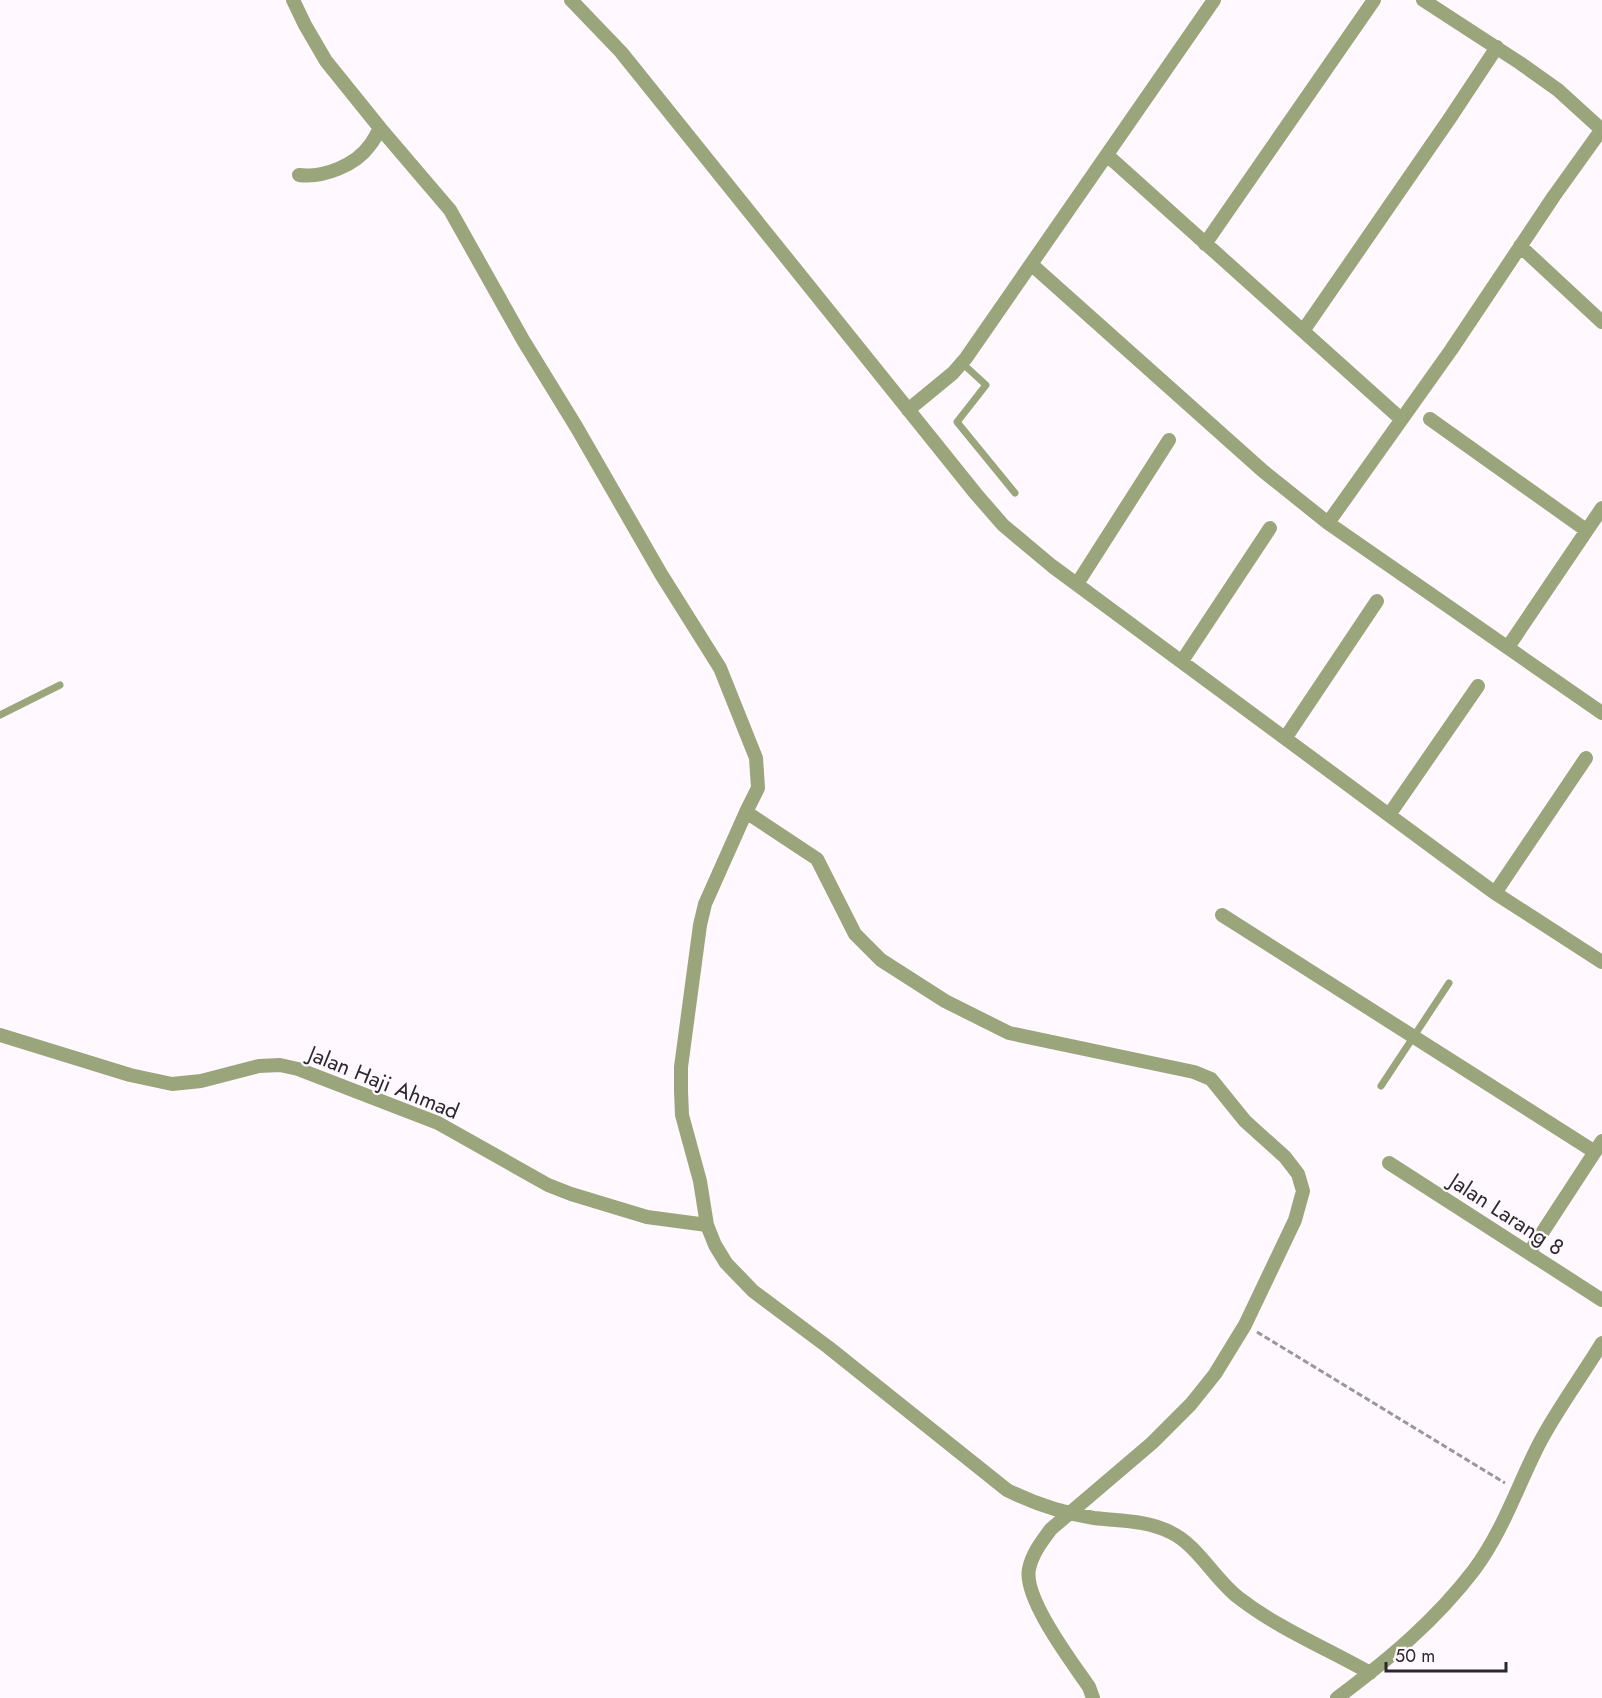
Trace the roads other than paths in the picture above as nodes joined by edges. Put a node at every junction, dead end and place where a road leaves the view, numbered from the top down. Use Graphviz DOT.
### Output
graph roads {
  1 [pos="293,0"];
  2 [pos="571,0"];
  3 [pos="1214,0"];
  4 [pos="1374,0"];
  5 [pos="1423,0"];
  6 [pos="1497,47"];
  7 [pos="380,129"];
  8 [pos="1602,129"];
  9 [pos="1107,155"];
  10 [pos="300,175"];
  11 [pos="1205,244"];
  12 [pos="1520,246"];
  13 [pos="1031,264"];
  14 [pos="1602,322"];
  15 [pos="1303,331"];
  16 [pos="962,363"];
  17 [pos="908,410"];
  18 [pos="1401,419"];
  19 [pos="1430,419"];
  20 [pos="1169,440"];
  21 [pos="1015,493"];
  22 [pos="1602,508"];
  23 [pos="1328,523"];
  24 [pos="1270,528"];
  25 [pos="1586,530"];
  26 [pos="1077,584"];
  27 [pos="1377,601"];
  28 [pos="1508,647"];
  29 [pos="1182,661"];
  30 [pos="60,685"];
  31 [pos="1478,686"];
  32 [pos="1602,713"];
  33 [pos="0,715"];
  34 [pos="1286,737"];
  35 [pos="1586,758"];
  36 [pos="746,812"];
  37 [pos="1389,815"];
  38 [pos="1495,892"];
  39 [pos="1222,915"];
  40 [pos="1602,962"];
  41 [pos="1449,983"];
  42 [pos="0,1035"];
  43 [pos="1414,1037"];
  44 [pos="1381,1086"];
  45 [pos="1599,1147"];
  46 [pos="1389,1163"];
  47 [pos="707,1225"];
  48 [pos="1529,1253"];
  49 [pos="1602,1300"];
  50 [pos="1602,1343"];
  51 [pos="1069,1513"];
  52 [pos="1370,1673"];
  53 [pos="1093,1698"];
  54 [pos="1337,1698"];
  1 -- 7 [label="street"];
  2 -- 17 [label="street"];
  3 -- 9 [label="street"];
  4 -- 11 [label="street"];
  5 -- 6 [label="street"];
  6 -- 8 [label="street"];
  6 -- 15 [label="street"];
  7 -- 10 [label="street"];
  7 -- 36 [label="street"];
  8 -- 12 [label="street"];
  9 -- 11 [label="street"];
  9 -- 13 [label="street"];
  11 -- 15 [label="street"];
  12 -- 14 [label="street"];
  12 -- 18 [label="street"];
  13 -- 16 [label="street"];
  13 -- 23 [label="street"];
  15 -- 18 [label="street"];
  16 -- 17 [label="street"];
  16 -- 21 [label="lane"];
  17 -- 26 [label="street"];
  18 -- 23 [label="street"];
  19 -- 25 [label="street"];
  20 -- 26 [label="street"];
  22 -- 25 [label="street"];
  23 -- 28 [label="street"];
  24 -- 29 [label="street"];
  25 -- 28 [label="street"];
  26 -- 29 [label="street"];
  27 -- 34 [label="street"];
  28 -- 32 [label="street"];
  29 -- 34 [label="street"];
  30 -- 33 [label="lane"];
  31 -- 37 [label="street"];
  34 -- 37 [label="street"];
  35 -- 38 [label="street"];
  36 -- 47 [label="street"];
  36 -- 51 [label="street"];
  37 -- 38 [label="street"];
  38 -- 40 [label="street"];
  39 -- 43 [label="street"];
  41 -- 43 [label="lane"];
  42 -- 47 [label="street, Jalan Haji Ahmad"];
  43 -- 44 [label="lane"];
  43 -- 45 [label="street"];
  45 -- 48 [label="street"];
  46 -- 48 [label="street, Jalan Larang 8"];
  47 -- 51 [label="street"];
  48 -- 49 [label="street, Jalan Larang 8"];
  50 -- 52 [label="street"];
  51 -- 52 [label="street"];
  51 -- 53 [label="street"];
  52 -- 54 [label="street"];
}
